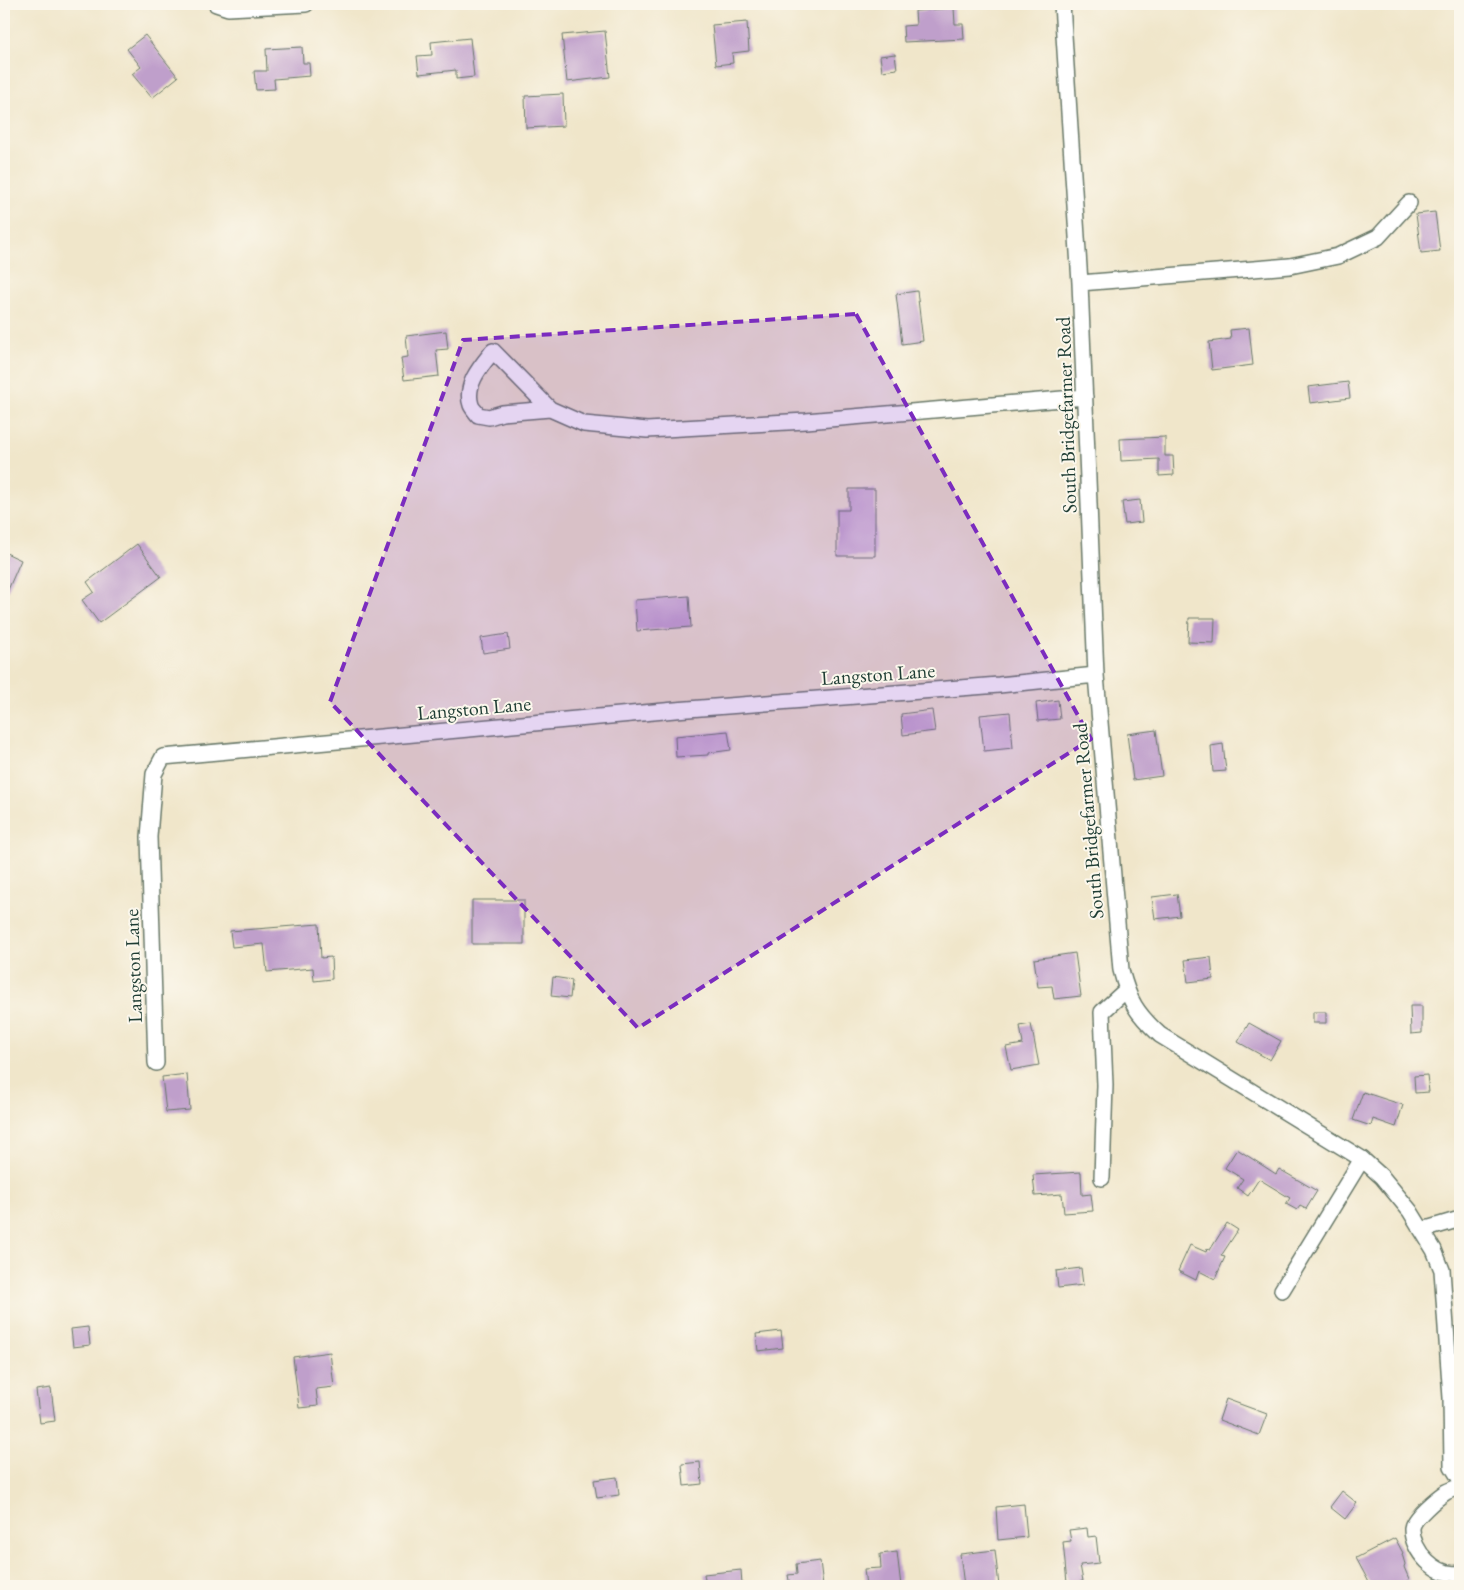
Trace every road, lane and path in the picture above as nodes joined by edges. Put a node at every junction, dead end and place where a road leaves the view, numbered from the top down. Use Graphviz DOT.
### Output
graph roads {
  1 [pos="216,4"];
  2 [pos="306,4"];
  3 [pos="1062,4"];
  4 [pos="1409,203"];
  5 [pos="1080,283"];
  6 [pos="1085,397"];
  7 [pos="550,409"];
  8 [pos="1096,675"];
  9 [pos="1126,990"];
  10 [pos="156,1063"];
  11 [pos="1362,1159"];
  12 [pos="1102,1178"];
  13 [pos="1460,1219"];
  14 [pos="1423,1230"];
  15 [pos="1282,1290"];
  16 [pos="1460,1479"];
  17 [pos="1460,1486"];
  18 [pos="1460,1573"];
  1 -- 2 [label="street"];
  3 -- 5 [label="street, South Bridgefarmer Road"];
  4 -- 5 [label="street"];
  5 -- 6 [label="street, South Bridgefarmer Road"];
  6 -- 7 [label="street"];
  6 -- 8 [label="street, South Bridgefarmer Road"];
  7 -- 7 [label="street"];
  8 -- 9 [label="street, South Bridgefarmer Road"];
  8 -- 10 [label="street, Langston Lane"];
  9 -- 11 [label="street, South Bridgefarmer Road"];
  9 -- 12 [label="street"];
  11 -- 14 [label="street, South Bridgefarmer Road"];
  11 -- 15 [label="street"];
  13 -- 14 [label="street"];
  14 -- 16 [label="street, South Bridgefarmer Road"];
  17 -- 18 [label="street"];
}
